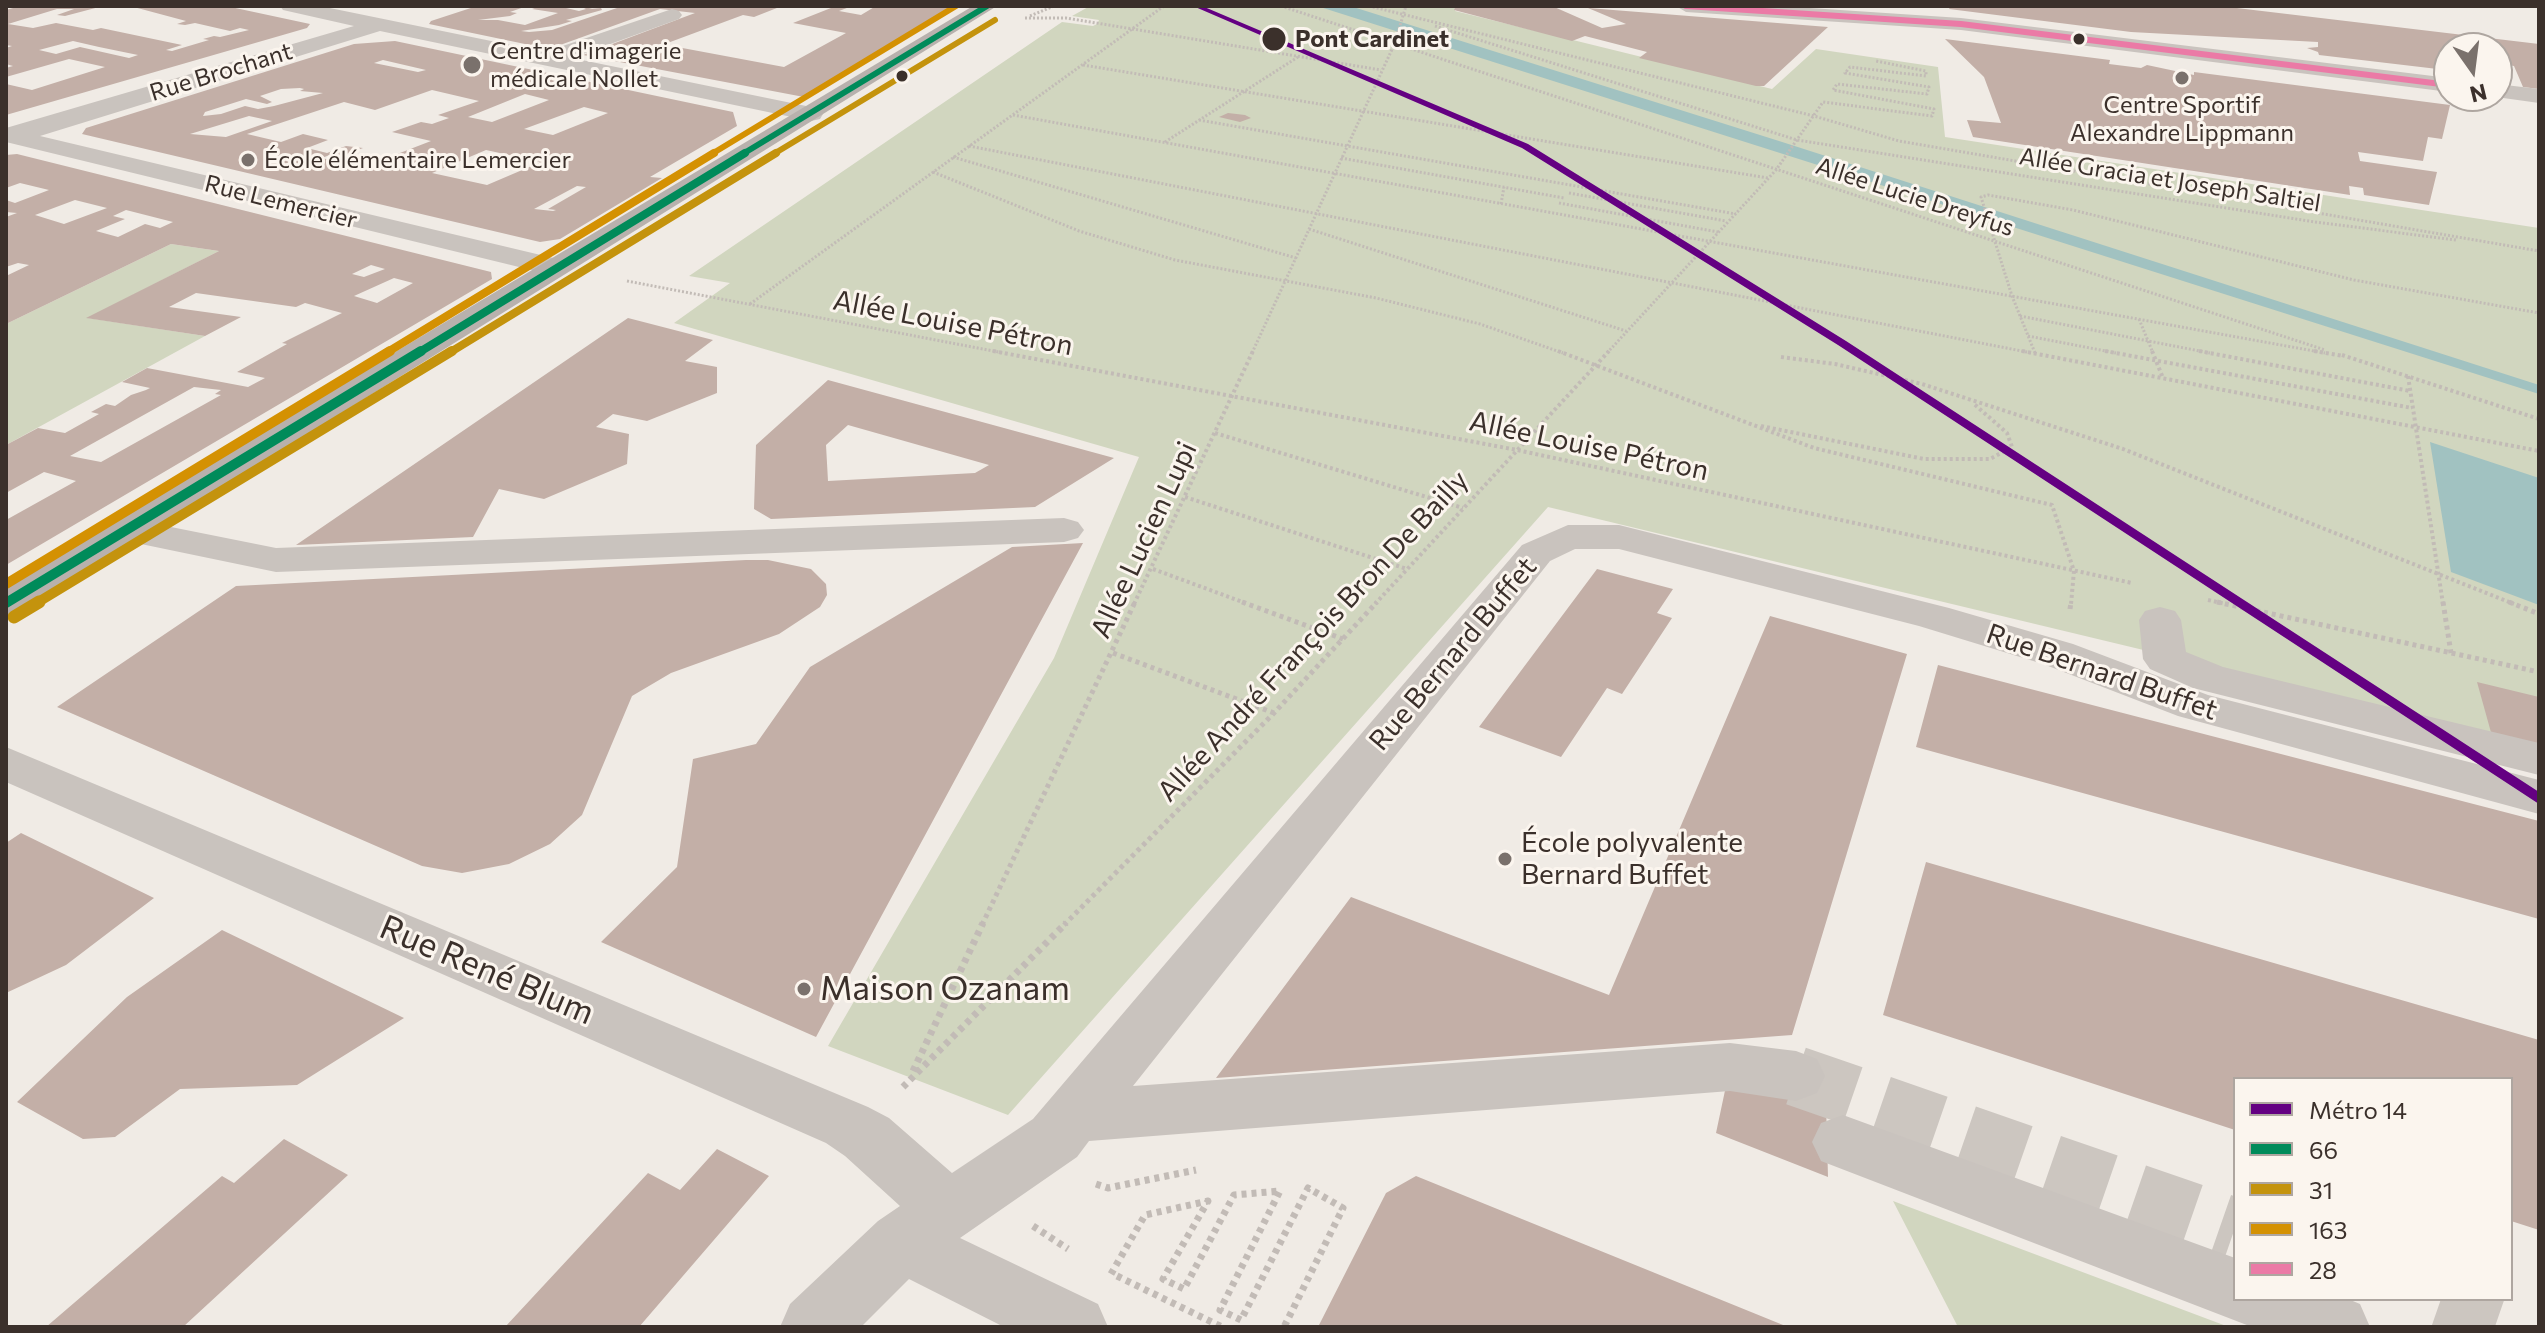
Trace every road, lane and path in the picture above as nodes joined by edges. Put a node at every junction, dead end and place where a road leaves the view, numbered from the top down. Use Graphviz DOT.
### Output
graph roads {
  1 [pos="290,6"];
  2 [pos="987,6"];
  3 [pos="1054,6"];
  4 [pos="1164,6"];
  5 [pos="1281,6"];
  6 [pos="1369,6"];
  7 [pos="1406,6"];
  8 [pos="1686,6"];
  9 [pos="425,10"];
  10 [pos="1910,13"];
  11 [pos="672,15"];
  12 [pos="1404,16"];
  13 [pos="1015,17"];
  14 [pos="1026,18"];
  15 [pos="378,24"];
  16 [pos="1132,29"];
  17 [pos="1394,45"];
  18 [pos="1299,57"];
  19 [pos="548,58"];
  20 [pos="1858,58"];
  21 [pos="1083,65"];
  22 [pos="1850,67"];
  23 [pos="1381,70"];
  24 [pos="1845,73"];
  25 [pos="2433,83"];
  26 [pos="1837,84"];
  27 [pos="1833,90"];
  28 [pos="1241,91"];
  29 [pos="2513,93"];
  30 [pos="2539,96"];
  31 [pos="1823,102"];
  32 [pos="1362,111"];
  33 [pos="811,114"];
  34 [pos="1013,115"];
  35 [pos="1814,116"];
  36 [pos="1199,120"];
  37 [pos="8,136"];
  38 [pos="1797,140"];
  39 [pos="1164,142"];
  40 [pos="1346,145"];
  41 [pos="969,146"];
  42 [pos="953,157"];
  43 [pos="1341,158"];
  44 [pos="1776,170"];
  45 [pos="933,172"];
  46 [pos="1333,174"];
  47 [pos="1768,178"];
  48 [pos="1504,187"];
  49 [pos="1564,198"];
  50 [pos="1559,203"];
  51 [pos="1501,204"];
  52 [pos="1548,213"];
  53 [pos="1315,214"];
  54 [pos="1736,214"];
  55 [pos="1727,221"];
  56 [pos="1309,229"];
  57 [pos="1718,232"];
  58 [pos="1708,242"];
  59 [pos="1996,242"];
  60 [pos="2539,251"];
  61 [pos="1296,258"];
  62 [pos="556,267"];
  63 [pos="627,281"];
  64 [pos="1285,282"];
  65 [pos="1671,283"];
  66 [pos="2012,296"];
  67 [pos="749,304"];
  68 [pos="2539,313"];
  69 [pos="2020,316"];
  70 [pos="2139,319"];
  71 [pos="1626,331"];
  72 [pos="2028,336"];
  73 [pos="2146,340"];
  74 [pos="2035,353"];
  75 [pos="2344,356"];
  76 [pos="1781,357"];
  77 [pos="2155,360"];
  78 [pos="1597,364"];
  79 [pos="2408,376"];
  80 [pos="2164,379"];
  81 [pos="2410,391"];
  82 [pos="1232,397"];
  83 [pos="1968,399"];
  84 [pos="2412,408"];
  85 [pos="2539,419"];
  86 [pos="1736,420"];
  87 [pos="2416,428"];
  88 [pos="1215,433"];
  89 [pos="1517,450"];
  90 [pos="2539,451"];
  91 [pos="1185,497"];
  92 [pos="1463,508"];
  93 [pos="126,530"];
  94 [pos="1064,530"];
  95 [pos="1153,569"];
  96 [pos="1407,569"];
  97 [pos="2074,571"];
  98 [pos="2441,574"];
  99 [pos="2163,600"];
  100 [pos="6,603"];
  101 [pos="2539,614"];
  102 [pos="1343,639"];
  103 [pos="1113,653"];
  104 [pos="2451,653"];
  105 [pos="2539,672"];
  106 [pos="1274,713"];
  107 [pos="2539,759"];
  108 [pos="6,763"];
  109 [pos="2539,797"];
  110 [pos="910,1076"];
  111 [pos="1796,1076"];
  112 [pos="1073,1116"];
  113 [pos="1843,1142"];
  114 [pos="943,1213"];
  115 [pos="1078,1256"];
  116 [pos="1101,1269"];
  117 [pos="1112,1274"];
  118 [pos="2233,1288"];
  119 [pos="2267,1301"];
  120 [pos="814,1327"];
  121 [pos="1074,1327"];
  122 [pos="1222,1327"];
  123 [pos="1284,1327"];
  124 [pos="2336,1327"];
  1 -- 15 [label="street"];
  2 -- 33 [label="main road"];
  3 -- 14 [label="path"];
  4 -- 16 [label="path"];
  5 -- 17 [label="path, Allée Lucie Dreyfus"];
  6 -- 12 [label="path"];
  7 -- 12 [label="path, Allée Lucien Lupi"];
  8 -- 10 [label="street"];
  9 -- 15 [label="street, Rue Brochant"];
  10 -- 20 [label="path, Allée André François Bron De Bailly"];
  10 -- 25 [label="street"];
  11 -- 19 [label="street"];
  12 -- 17 [label="path, Allée Lucien Lupi"];
  12 -- 35 [label="path, Allée Gracia et Joseph Saltiel"];
  12 -- 38 [label="path, Allée Gracia et Joseph Saltiel"];
  13 -- 14 [label="path"];
  14 -- 16 [label="path"];
  15 -- 19 [label="street"];
  15 -- 37 [label="street, Rue Brochant"];
  16 -- 18 [label="path"];
  16 -- 21 [label="path"];
  17 -- 23 [label="path, Allée Lucien Lupi"];
  17 -- 44 [label="path, Allée Lucie Dreyfus"];
  18 -- 23 [label="path"];
  18 -- 28 [label="path"];
  19 -- 33 [label="street"];
  20 -- 22 [label="path, Allée André François Bron De Bailly"];
  20 -- 22 [label="path"];
  21 -- 28 [label="path"];
  21 -- 34 [label="path"];
  22 -- 24 [label="path, Allée André François Bron De Bailly"];
  23 -- 32 [label="path, Allée Lucien Lupi"];
  24 -- 26 [label="path, Allée André François Bron De Bailly"];
  24 -- 26 [label="path"];
  26 -- 27 [label="path, Allée André François Bron De Bailly"];
  27 -- 31 [label="path, Allée André François Bron De Bailly"];
  27 -- 31 [label="path"];
  28 -- 32 [label="path"];
  28 -- 36 [label="path"];
  29 -- 30 [label="street"];
  31 -- 35 [label="path, Allée André François Bron De Bailly"];
  32 -- 40 [label="path, Allée Lucien Lupi"];
  32 -- 47 [label="path"];
  33 -- 62 [label="main road"];
  34 -- 39 [label="path"];
  34 -- 41 [label="path"];
  35 -- 38 [label="path, Allée André François Bron De Bailly"];
  35 -- 60 [label="path, Allée Gracia et Joseph Saltiel"];
  36 -- 39 [label="path"];
  36 -- 40 [label="path"];
  37 -- 62 [label="street, Rue Lemercier"];
  38 -- 44 [label="path, Allée André François Bron De Bailly"];
  38 -- 60 [label="path, Allée Gracia et Joseph Saltiel"];
  39 -- 46 [label="path"];
  40 -- 43 [label="path, Allée Lucien Lupi"];
  40 -- 54 [label="path"];
  41 -- 42 [label="path"];
  41 -- 53 [label="path"];
  42 -- 45 [label="path"];
  42 -- 61 [label="path"];
  43 -- 46 [label="path, Allée Lucien Lupi"];
  43 -- 48 [label="path"];
  44 -- 47 [label="path, Allée André François Bron De Bailly"];
  44 -- 59 [label="path, Allée Lucie Dreyfus"];
  45 -- 64 [label="path"];
  45 -- 67 [label="path"];
  46 -- 51 [label="path"];
  46 -- 53 [label="path, Allée Lucien Lupi"];
  47 -- 54 [label="path, Allée André François Bron De Bailly"];
  48 -- 49 [label="path"];
  48 -- 51 [label="path"];
  49 -- 50 [label="path"];
  49 -- 55 [label="path"];
  50 -- 52 [label="path"];
  50 -- 57 [label="path"];
  51 -- 52 [label="path"];
  52 -- 58 [label="path"];
  53 -- 56 [label="path, Allée Lucien Lupi"];
  53 -- 65 [label="path"];
  54 -- 55 [label="path, Allée André François Bron De Bailly"];
  55 -- 57 [label="path, Allée André François Bron De Bailly"];
  56 -- 61 [label="path, Allée Lucien Lupi"];
  56 -- 71 [label="path"];
  57 -- 58 [label="path, Allée André François Bron De Bailly"];
  58 -- 65 [label="path, Allée André François Bron De Bailly"];
  58 -- 66 [label="path"];
  59 -- 66 [label="path"];
  59 -- 68 [label="path"];
  59 -- 75 [label="path, Allée Lucie Dreyfus"];
  61 -- 64 [label="path, Allée Lucien Lupi"];
  62 -- 93 [label="main road"];
  63 -- 67 [label="path, Allée Louise Pétron"];
  64 -- 78 [label="path"];
  64 -- 82 [label="path, Allée Lucien Lupi"];
  65 -- 71 [label="path, Allée André François Bron De Bailly"];
  65 -- 74 [label="path"];
  66 -- 69 [label="path"];
  66 -- 70 [label="path"];
  67 -- 82 [label="path, Allée Louise Pétron"];
  69 -- 72 [label="path"];
  69 -- 73 [label="path"];
  70 -- 73 [label="path"];
  70 -- 75 [label="path"];
  71 -- 78 [label="path, Allée André François Bron De Bailly"];
  72 -- 74 [label="path"];
  72 -- 77 [label="path"];
  73 -- 77 [label="path"];
  73 -- 81 [label="path"];
  74 -- 80 [label="path"];
  75 -- 79 [label="path, Allée Lucie Dreyfus"];
  76 -- 83 [label="path"];
  77 -- 80 [label="path"];
  77 -- 84 [label="path"];
  78 -- 86 [label="path"];
  78 -- 89 [label="path, Allée André François Bron De Bailly"];
  79 -- 81 [label="path"];
  79 -- 85 [label="path, Allée Lucie Dreyfus"];
  80 -- 87 [label="path"];
  81 -- 84 [label="path"];
  82 -- 88 [label="path, Allée Lucien Lupi"];
  82 -- 89 [label="path, Allée Louise Pétron"];
  83 -- 86 [label="path"];
  83 -- 98 [label="path"];
  84 -- 87 [label="path"];
  86 -- 97 [label="path"];
  87 -- 90 [label="path"];
  87 -- 98 [label="path"];
  88 -- 91 [label="path, Allée Lucien Lupi"];
  88 -- 92 [label="path"];
  89 -- 92 [label="path, Allée André François Bron De Bailly"];
  89 -- 97 [label="path, Allée Louise Pétron"];
  91 -- 95 [label="path, Allée Lucien Lupi"];
  91 -- 96 [label="path"];
  92 -- 96 [label="path, Allée André François Bron De Bailly"];
  93 -- 94 [label="street"];
  93 -- 100 [label="main road"];
  95 -- 102 [label="path"];
  95 -- 103 [label="path, Allée Lucien Lupi"];
  96 -- 102 [label="path, Allée André François Bron De Bailly"];
  97 -- 99 [label="path, Allée Louise Pétron"];
  98 -- 101 [label="path"];
  98 -- 104 [label="path"];
  99 -- 104 [label="path, Allée Louise Pétron"];
  99 -- 107 [label="street"];
  102 -- 106 [label="path, Allée André François Bron De Bailly"];
  103 -- 106 [label="path"];
  103 -- 110 [label="path, Allée Lucien Lupi"];
  104 -- 105 [label="path, Allée Louise Pétron"];
  106 -- 110 [label="path, Allée André François Bron De Bailly"];
  108 -- 114 [label="street, Rue René Blum"];
  109 -- 112 [label="street, Rue Bernard Buffet"];
  111 -- 112 [label="street"];
  112 -- 114 [label="street, Rue Bernard Buffet"];
  113 -- 118 [label="street"];
  114 -- 115 [label="path"];
  114 -- 120 [label="street, Rue Bernard Buffet"];
  114 -- 121 [label="street, Rue René Blum"];
  116 -- 117 [label="path"];
  117 -- 122 [label="path"];
  117 -- 123 [label="path"];
  119 -- 124 [label="street"];
}
